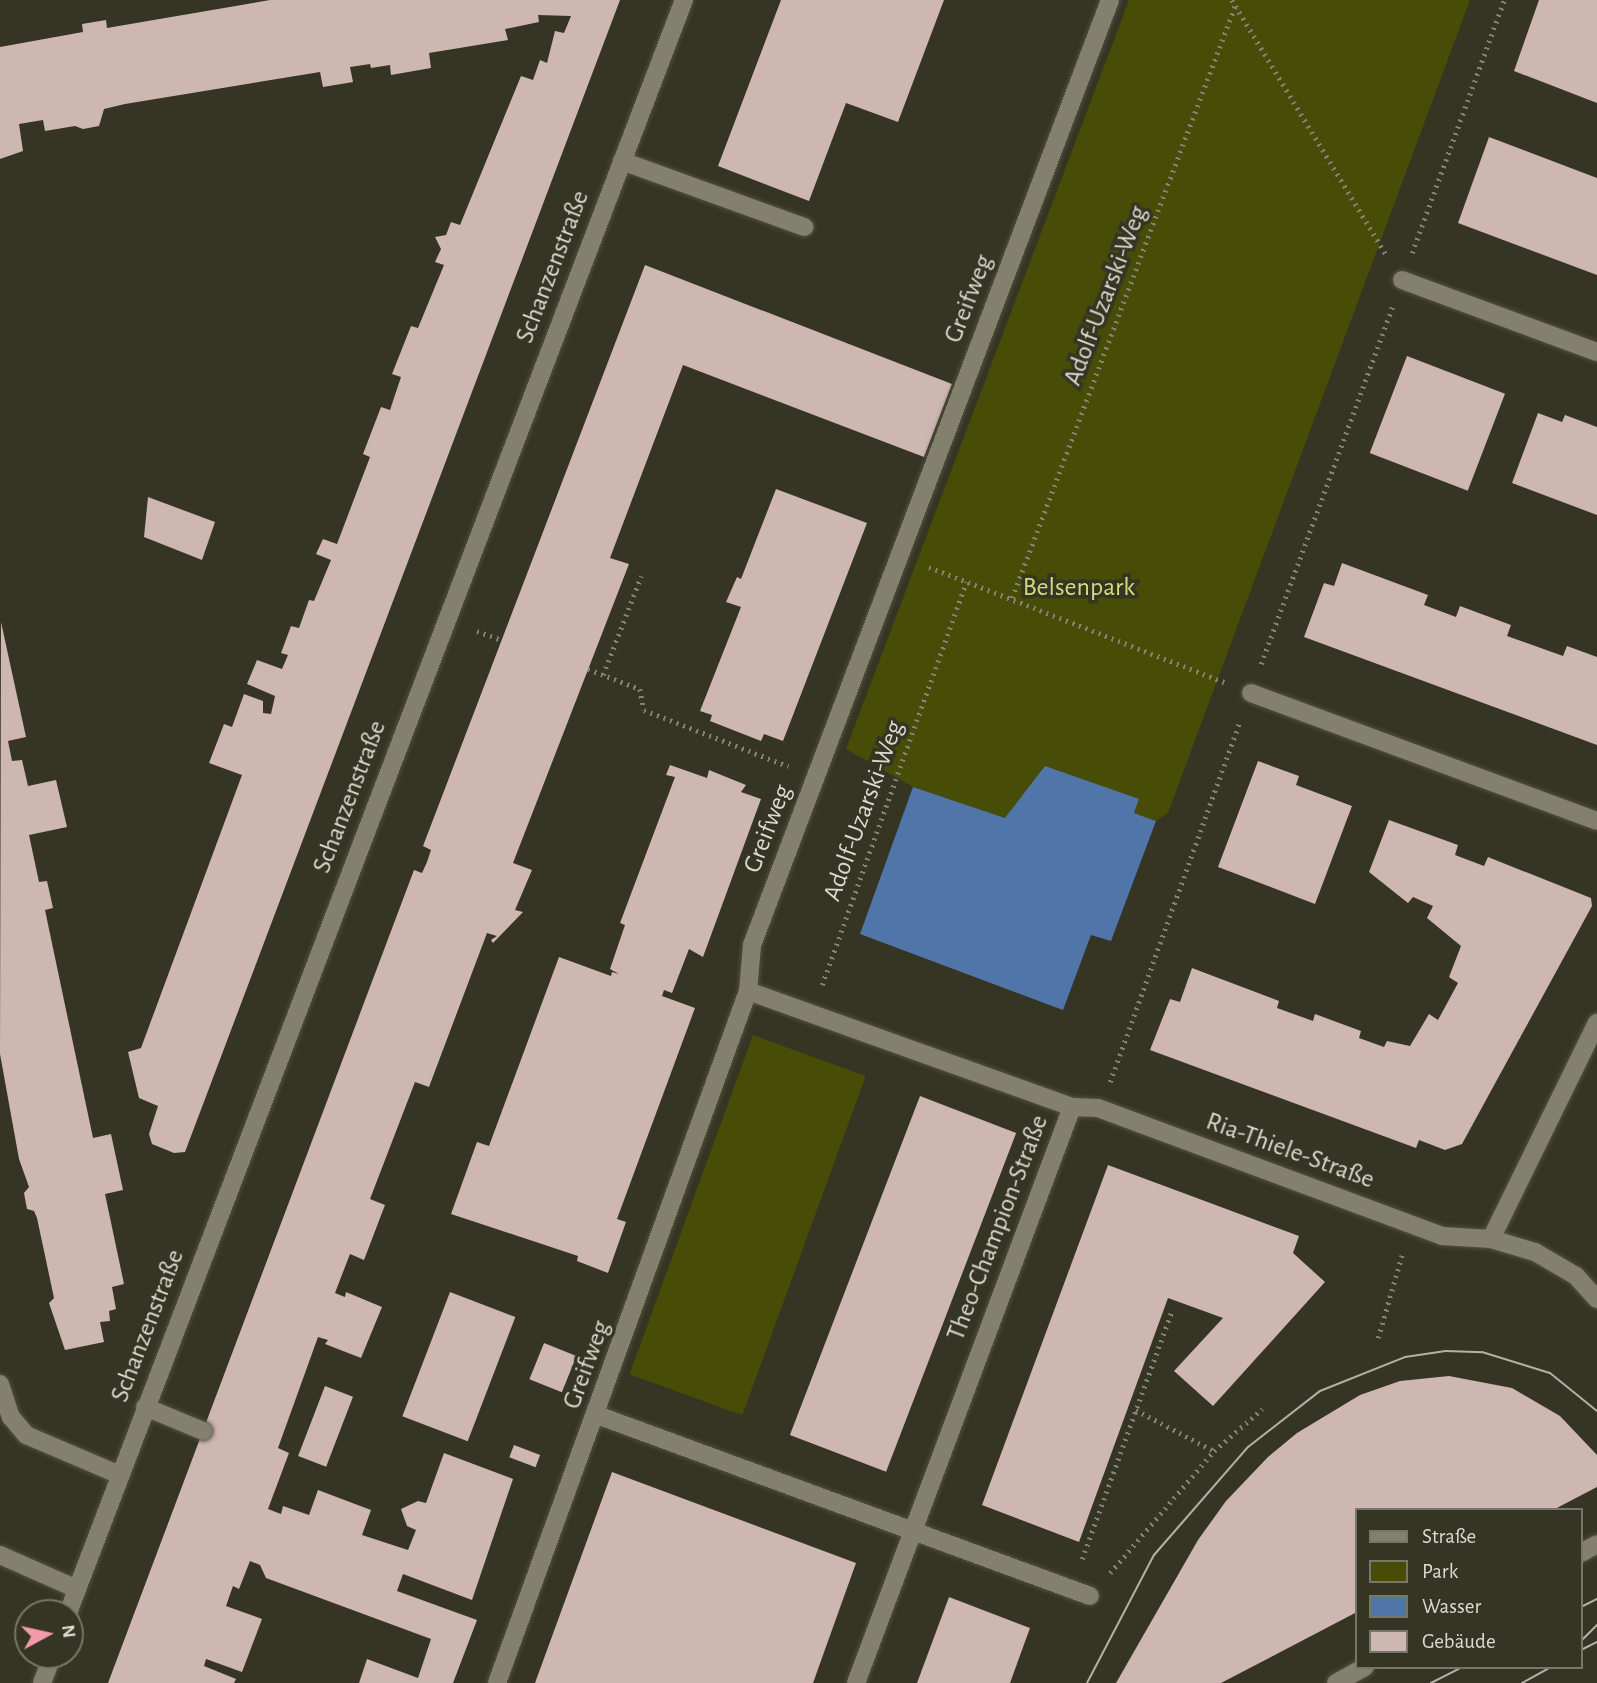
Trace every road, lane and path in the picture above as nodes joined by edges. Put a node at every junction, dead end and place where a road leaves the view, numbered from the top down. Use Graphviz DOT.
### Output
graph roads {
  1 [pos="684,0"];
  2 [pos="1110,0"];
  3 [pos="1231,0"];
  4 [pos="1504,0"];
  5 [pos="1235,6"];
  6 [pos="622,161"];
  7 [pos="804,227"];
  8 [pos="1402,280"];
  9 [pos="1597,352"];
  10 [pos="901,556"];
  11 [pos="641,576"];
  12 [pos="966,582"];
  13 [pos="1012,598"];
  14 [pos="588,669"];
  15 [pos="603,675"];
  16 [pos="1251,693"];
  17 [pos="795,768"];
  18 [pos="1597,821"];
  19 [pos="748,991"];
  20 [pos="814,1013"];
  21 [pos="1597,1023"];
  22 [pos="1072,1107"];
  23 [pos="1098,1108"];
  24 [pos="1411,1224"];
  25 [pos="1490,1239"];
  26 [pos="1597,1298"];
  27 [pos="1172,1310"];
  28 [pos="1378,1338"];
  29 [pos="0,1384"];
  30 [pos="145,1407"];
  31 [pos="1262,1409"];
  32 [pos="1136,1410"];
  33 [pos="597,1416"];
  34 [pos="203,1431"];
  35 [pos="1214,1451"];
  36 [pos="120,1475"];
  37 [pos="911,1532"];
  38 [pos="0,1555"];
  39 [pos="77,1589"];
  40 [pos="1071,1590"];
  41 [pos="1090,1596"];
  42 [pos="73,1599"];
  43 [pos="1361,1669"];
  44 [pos="497,1683"];
  45 [pos="856,1683"];
  46 [pos="1336,1683"];
  1 -- 6 [label="street, Schanzenstraße"];
  2 -- 10 [label="street, Greifweg"];
  3 -- 5 [label="path"];
  4 -- 8 [label="path"];
  5 -- 8 [label="path"];
  5 -- 13 [label="path, Adolf-Uzarski-Weg"];
  6 -- 7 [label="street"];
  6 -- 30 [label="street, Schanzenstraße"];
  8 -- 9 [label="street"];
  8 -- 16 [label="path"];
  10 -- 12 [label="path"];
  10 -- 19 [label="street, Greifweg"];
  11 -- 15 [label="path"];
  12 -- 13 [label="path"];
  12 -- 20 [label="path, Adolf-Uzarski-Weg"];
  13 -- 16 [label="path"];
  14 -- 15 [label="path"];
  15 -- 17 [label="path"];
  16 -- 18 [label="street"];
  16 -- 23 [label="path"];
  19 -- 20 [label="street, Theo-Champion-Straße"];
  19 -- 33 [label="street, Greifweg"];
  20 -- 22 [label="street, Theo-Champion-Straße"];
  21 -- 25 [label="street"];
  22 -- 23 [label="street, Ria-Thiele-Straße"];
  22 -- 37 [label="street, Theo-Champion-Straße"];
  23 -- 24 [label="street, Ria-Thiele-Straße"];
  24 -- 25 [label="street, Ria-Thiele-Straße"];
  24 -- 28 [label="path"];
  25 -- 26 [label="street, Ria-Thiele-Straße"];
  27 -- 32 [label="path"];
  29 -- 36 [label="street"];
  30 -- 34 [label="street"];
  30 -- 36 [label="street, Schanzenstraße"];
  31 -- 35 [label="path"];
  32 -- 35 [label="path"];
  32 -- 40 [label="path"];
  33 -- 37 [label="street"];
  33 -- 44 [label="street, Greifweg"];
  35 -- 41 [label="path"];
  36 -- 39 [label="street, Schanzenstraße"];
  37 -- 40 [label="street"];
  37 -- 45 [label="street, Theo-Champion-Straße"];
  38 -- 39 [label="street"];
  39 -- 42 [label="street, Schanzenstraße"];
  40 -- 41 [label="street"];
  43 -- 46 [label="street"];
}
